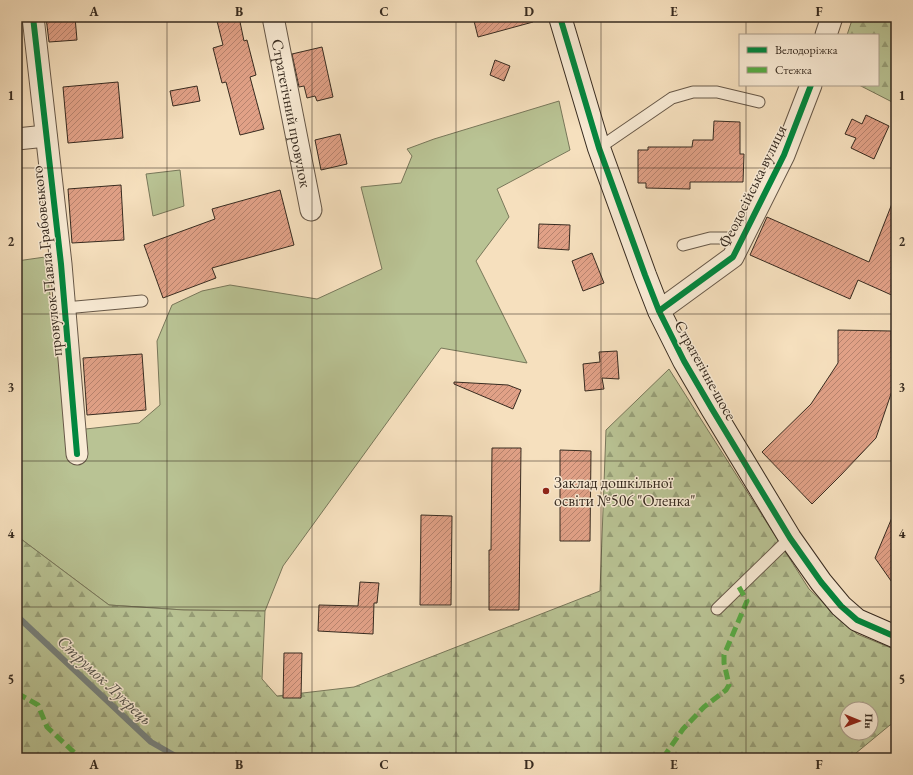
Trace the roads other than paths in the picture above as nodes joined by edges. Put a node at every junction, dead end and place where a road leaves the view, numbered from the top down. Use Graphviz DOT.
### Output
graph roads {
  1 [pos="33,17"];
  2 [pos="273,17"];
  3 [pos="560,17"];
  4 [pos="832,17"];
  5 [pos="826,34"];
  6 [pos="811,86"];
  7 [pos="759,102"];
  8 [pos="46,136"];
  9 [pos="17,139"];
  10 [pos="600,148"];
  11 [pos="311,210"];
  12 [pos="742,238"];
  13 [pos="683,245"];
  14 [pos="142,301"];
  15 [pos="65,308"];
  16 [pos="659,311"];
  17 [pos="77,454"];
  18 [pos="790,538"];
  19 [pos="717,609"];
  20 [pos="896,637"];
  1 -- 8 [label="street, провулок Павла Грабовського"];
  2 -- 11 [label="street, Стратегічний провулок"];
  3 -- 10 [label="street, Стратегічне шосе"];
  4 -- 5 [label="street"];
  6 -- 12 [label="street, Феодосійська вулиця"];
  7 -- 10 [label="lane"];
  8 -- 9 [label="street"];
  8 -- 15 [label="street, провулок Павла Грабовського"];
  10 -- 16 [label="street, Стратегічне шосе"];
  12 -- 13 [label="lane"];
  12 -- 16 [label="street, Феодосійська вулиця"];
  14 -- 15 [label="lane"];
  15 -- 17 [label="street, провулок Павла Грабовського"];
  16 -- 18 [label="street, Стратегічне шосе"];
  18 -- 19 [label="lane"];
  18 -- 20 [label="street, Стратегічне шосе"];
}
